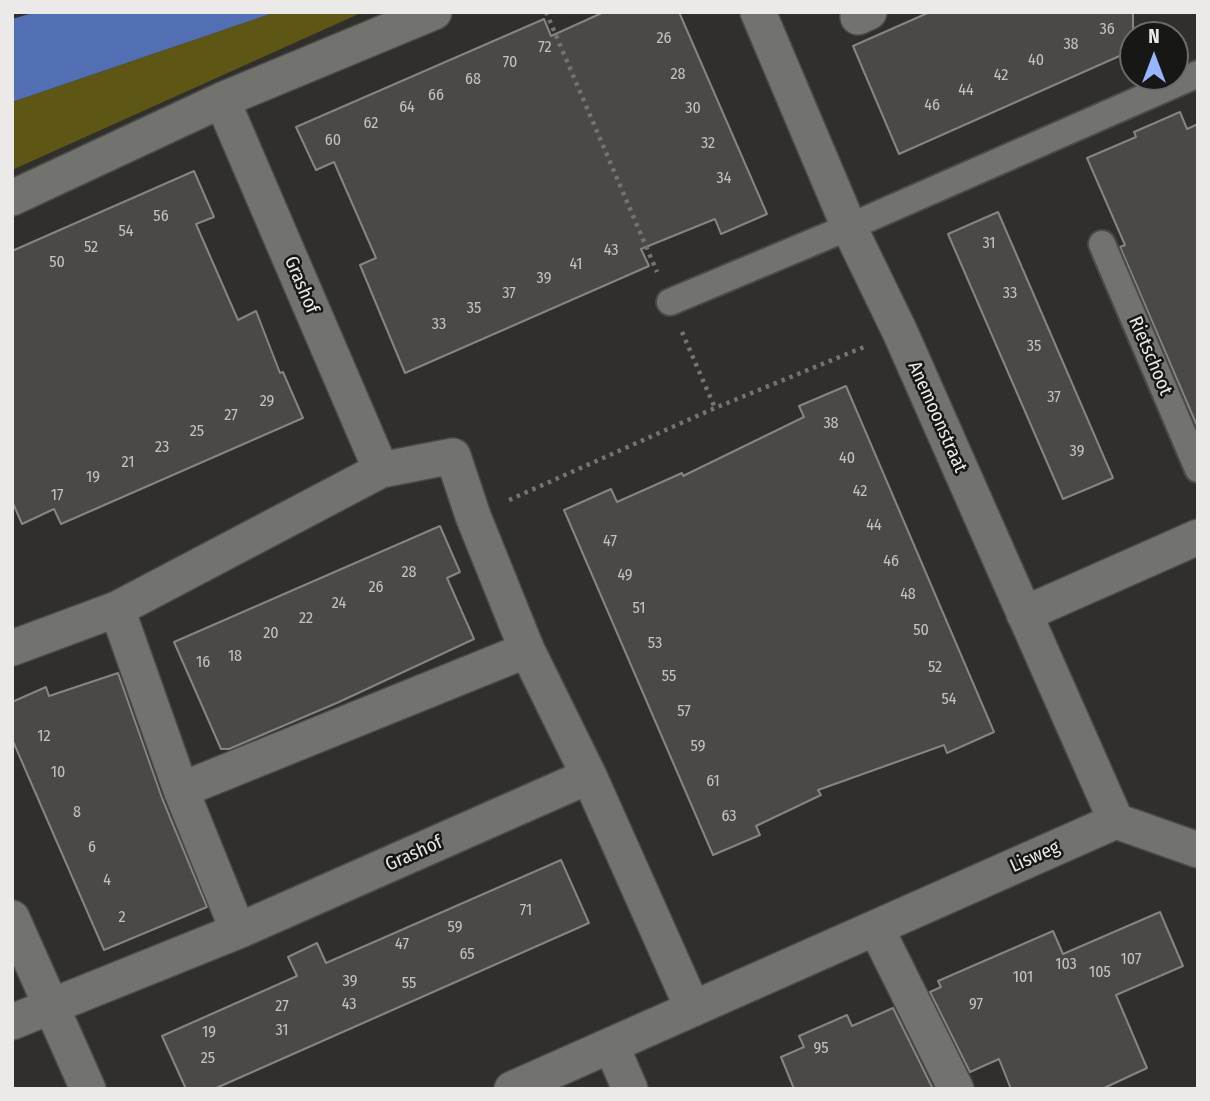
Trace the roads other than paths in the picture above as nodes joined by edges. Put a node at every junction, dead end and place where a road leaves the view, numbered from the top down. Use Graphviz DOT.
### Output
graph roads {
  1 [pos="434,12"];
  2 [pos="758,12"];
  3 [pos="1198,74"];
  4 [pos="222,100"];
  5 [pos="12,198"];
  6 [pos="849,227"];
  7 [pos="1102,244"];
  8 [pos="670,302"];
  9 [pos="1198,469"];
  10 [pos="381,470"];
  11 [pos="1198,537"];
  12 [pos="117,609"];
  13 [pos="1024,614"];
  14 [pos="12,649"];
  15 [pos="527,650"];
  16 [pos="589,776"];
  17 [pos="181,790"];
  18 [pos="1116,821"];
  19 [pos="1198,850"];
  20 [pos="12,918"];
  21 [pos="876,928"];
  22 [pos="238,931"];
  23 [pos="51,1007"];
  24 [pos="693,1009"];
  25 [pos="12,1022"];
  26 [pos="611,1045"];
  27 [pos="88,1089"];
  28 [pos="512,1089"];
  29 [pos="630,1089"];
  30 [pos="956,1089"];
  1 -- 4 [label="street"];
  2 -- 6 [label="street, Anemoonstraat"];
  3 -- 6 [label="street"];
  4 -- 5 [label="street"];
  4 -- 10 [label="street, Grashof"];
  6 -- 8 [label="street"];
  6 -- 13 [label="street, Anemoonstraat"];
  7 -- 9 [label="street, Rietschoot"];
  10 -- 12 [label="street"];
  10 -- 15 [label="street"];
  11 -- 13 [label="street"];
  12 -- 14 [label="street"];
  12 -- 17 [label="street"];
  13 -- 18 [label="street, Anemoonstraat"];
  15 -- 16 [label="street"];
  15 -- 17 [label="street"];
  16 -- 22 [label="street, Grashof"];
  16 -- 24 [label="street"];
  17 -- 22 [label="street"];
  18 -- 19 [label="street"];
  18 -- 21 [label="street, Lisweg"];
  20 -- 23 [label="street"];
  21 -- 24 [label="street, Lisweg"];
  21 -- 30 [label="street"];
  22 -- 23 [label="street, Grashof"];
  23 -- 25 [label="street, Grashof"];
  23 -- 27 [label="street"];
  24 -- 26 [label="street, Lisweg"];
  26 -- 28 [label="street, Lisweg"];
  26 -- 29 [label="street"];
}
